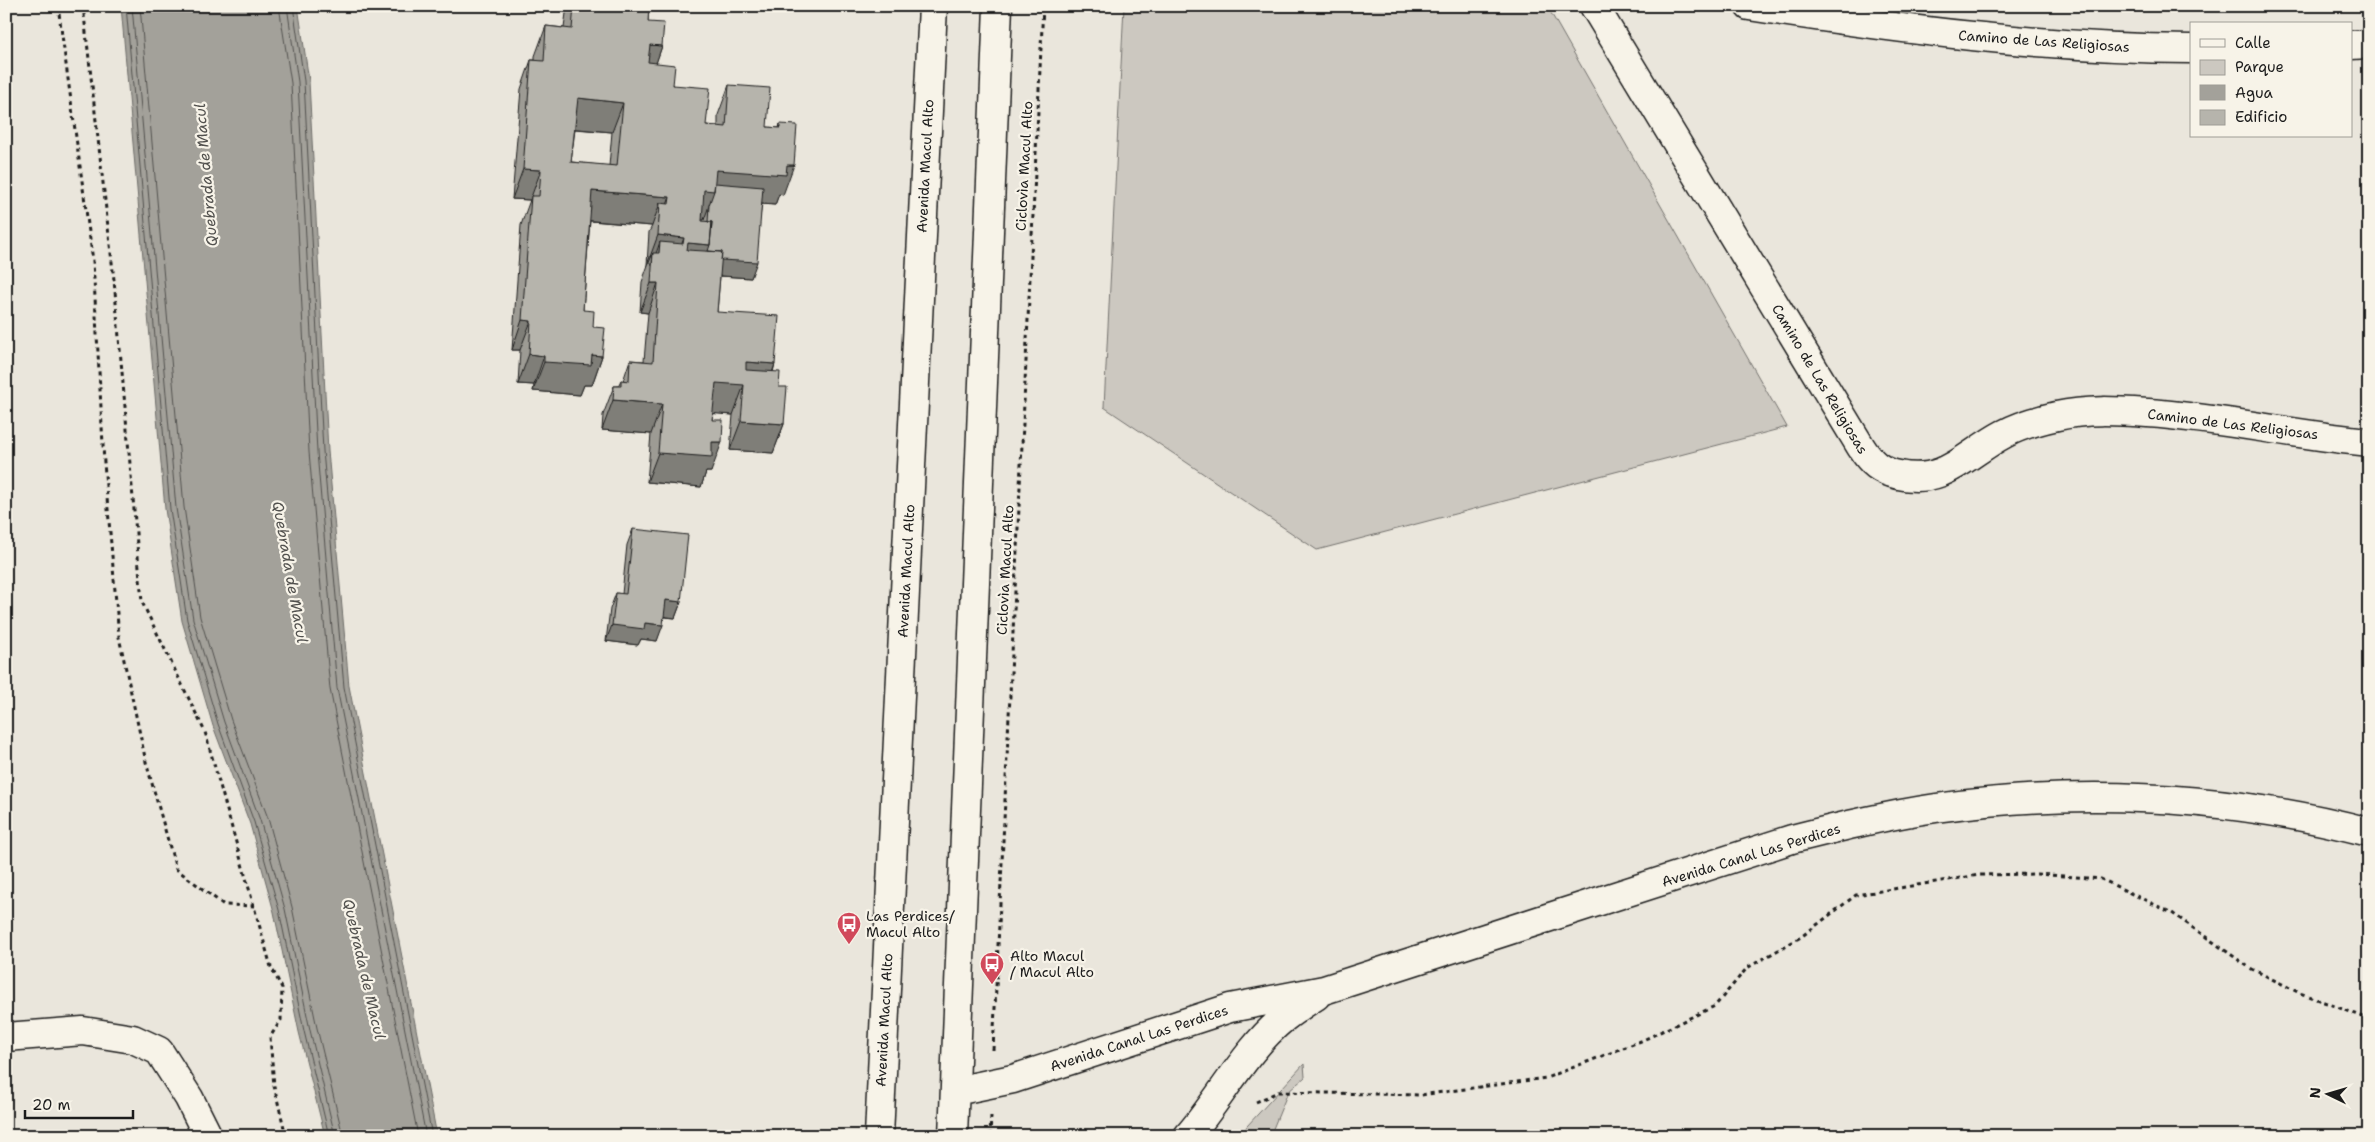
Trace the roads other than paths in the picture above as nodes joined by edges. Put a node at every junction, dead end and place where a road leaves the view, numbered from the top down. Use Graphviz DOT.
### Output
graph roads {
  1 [pos="933,6"];
  2 [pos="998,6"];
  3 [pos="1594,6"];
  4 [pos="1750,6"];
  5 [pos="2369,44"];
  6 [pos="2352,45"];
  7 [pos="2190,49"];
  8 [pos="2369,442"];
  9 [pos="2369,832"];
  10 [pos="1324,990"];
  11 [pos="6,1037"];
  12 [pos="954,1091"];
  13 [pos="208,1136"];
  14 [pos="879,1136"];
  15 [pos="953,1136"];
  16 [pos="1188,1136"];
  1 -- 14 [label="street, Avenida Macul Alto"];
  2 -- 12 [label="street"];
  3 -- 8 [label="street, Camino de Las Religiosas"];
  4 -- 7 [label="street, Camino de Las Religiosas"];
  5 -- 6 [label="street"];
  9 -- 10 [label="street, Avenida Canal Las Perdices"];
  10 -- 12 [label="street, Avenida Canal Las Perdices"];
  10 -- 16 [label="street, Avenida Canal Las Perdices"];
  11 -- 13 [label="street"];
  12 -- 15 [label="street"];
}
